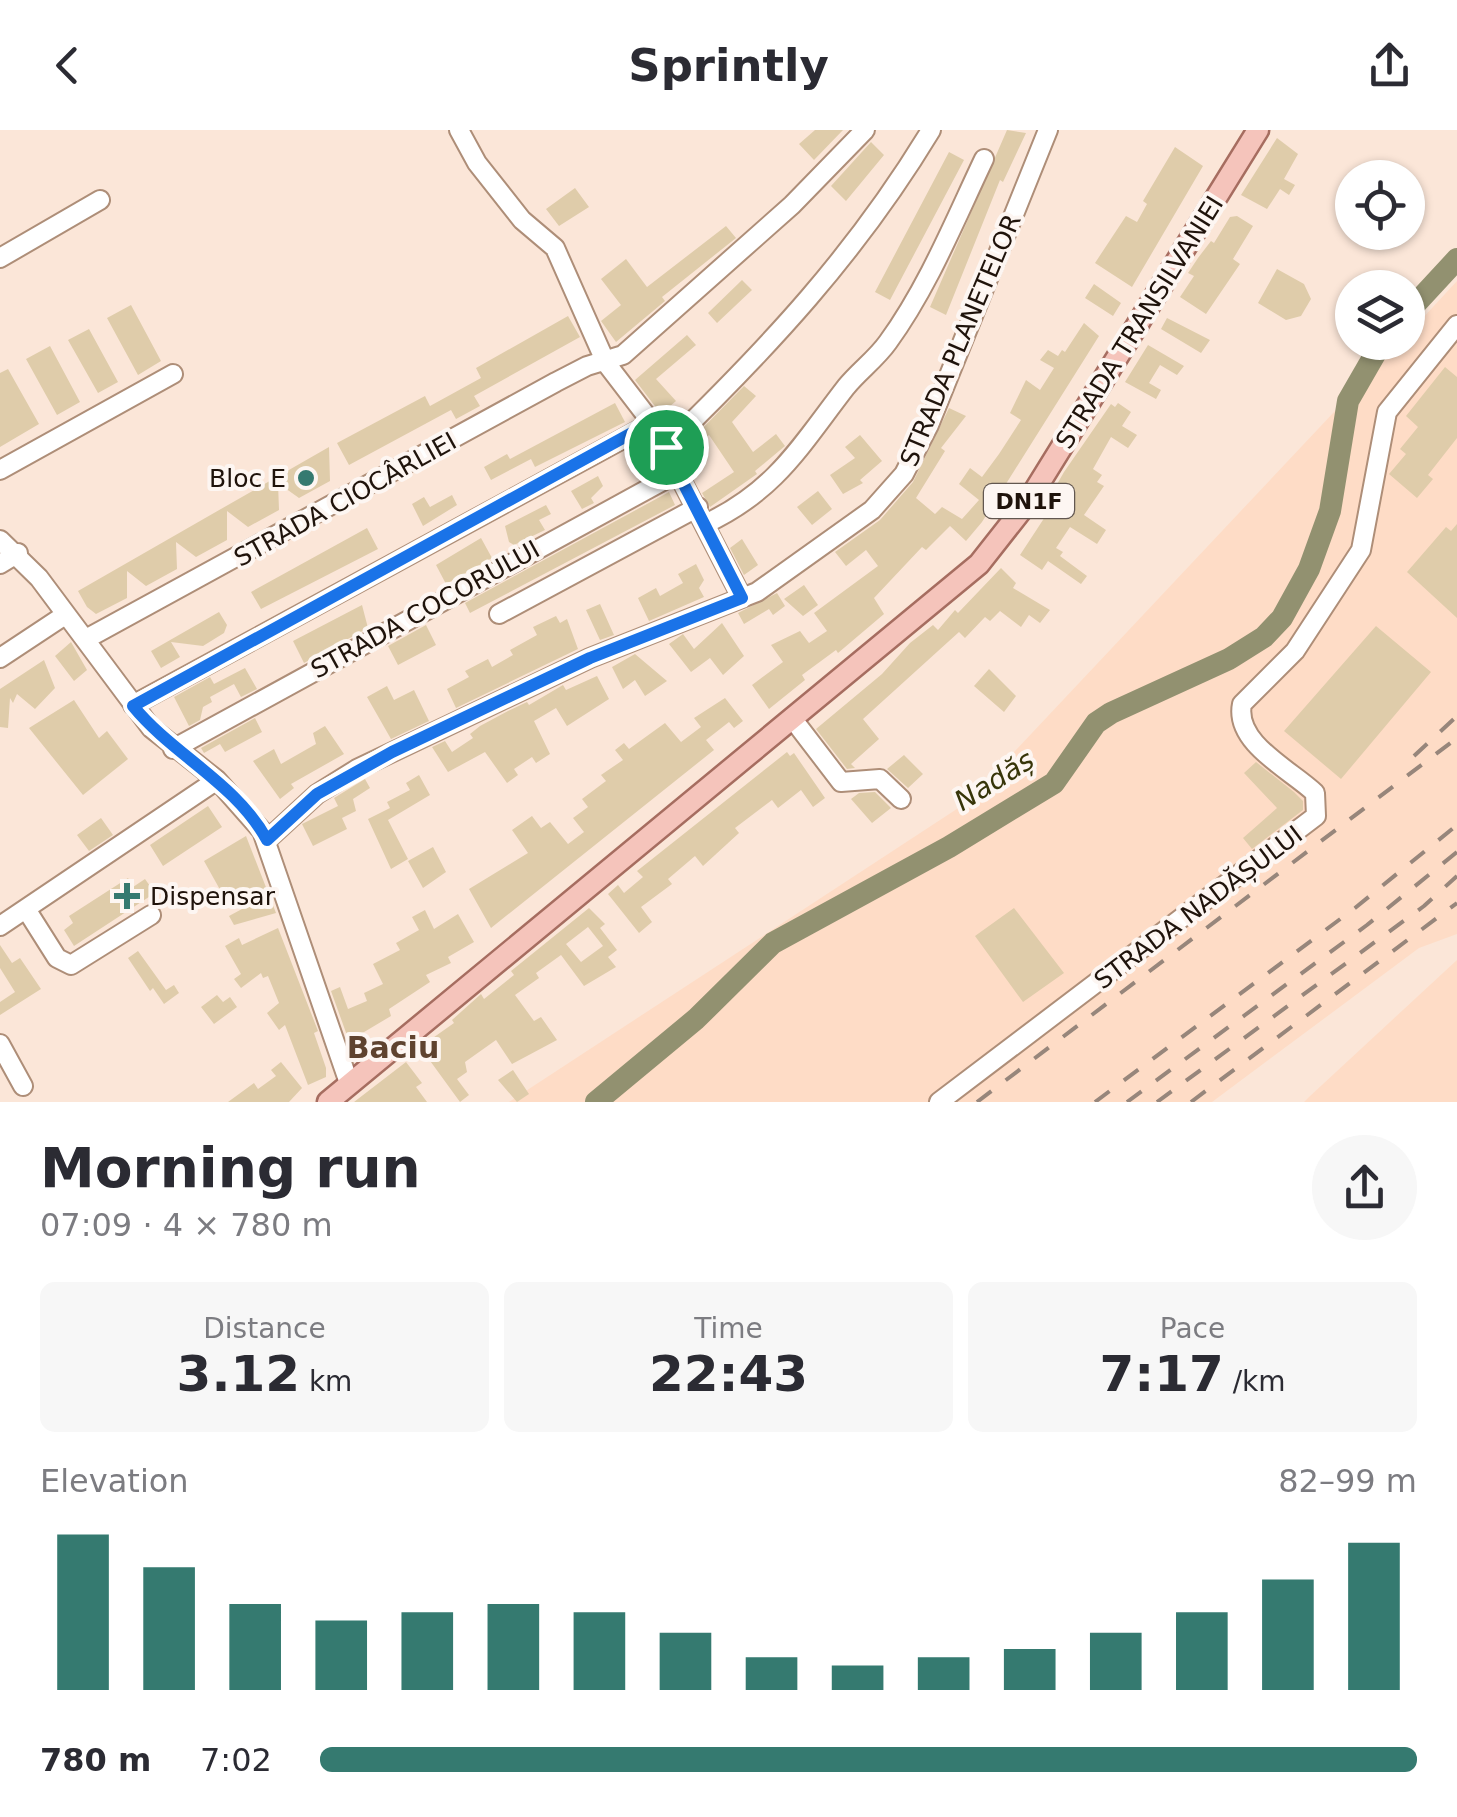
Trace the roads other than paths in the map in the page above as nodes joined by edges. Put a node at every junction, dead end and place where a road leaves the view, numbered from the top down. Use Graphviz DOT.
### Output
graph roads {
  1 [pos="459,130"];
  2 [pos="864,130"];
  3 [pos="931,130"];
  4 [pos="1048,130"];
  5 [pos="1258,130"];
  6 [pos="984,159"];
  7 [pos="100,200"];
  8 [pos="0,258"];
  9 [pos="1457,325"];
  10 [pos="606,363"];
  11 [pos="173,374"];
  12 [pos="652,422"];
  13 [pos="666,447"];
  14 [pos="0,470"];
  15 [pos="679,472"];
  16 [pos="702,516"];
  17 [pos="0,540"];
  18 [pos="18,553"];
  19 [pos="0,564"];
  20 [pos="742,598"];
  21 [pos="500,614"];
  22 [pos="64,615"];
  23 [pos="86,639"];
  24 [pos="0,658"];
  25 [pos="133,706"];
  26 [pos="792,718"];
  27 [pos="173,749"];
  28 [pos="216,780"];
  29 [pos="901,798"];
  30 [pos="267,840"];
  31 [pos="26,910"];
  32 [pos="152,915"];
  33 [pos="0,926"];
  34 [pos="0,1044"];
  35 [pos="350,1084"];
  36 [pos="23,1086"];
  37 [pos="328,1102"];
  38 [pos="938,1102"];
  1 -- 10 [label="street"];
  2 -- 10 [label="street, STRADA CIOCÂRLIEI"];
  3 -- 13 [label="street"];
  4 -- 20 [label="street, STRADA PLANETELOR"];
  5 -- 26 [label="main road, STRADA TRANSILVANIEI / DN1F"];
  6 -- 16 [label="street, STRADA COCORULUI"];
  7 -- 8 [label="street"];
  9 -- 38 [label="street, STRADA NADĂȘULUI"];
  10 -- 12 [label="street"];
  10 -- 23 [label="street, STRADA CIOCÂRLIEI"];
  11 -- 14 [label="street"];
  12 -- 13 [label="street"];
  12 -- 25 [label="street"];
  13 -- 15 [label="street"];
  15 -- 16 [label="street"];
  15 -- 27 [label="street, STRADA COCORULUI"];
  16 -- 20 [label="street"];
  16 -- 21 [label="street, STRADA COCORULUI"];
  17 -- 18 [label="street"];
  18 -- 19 [label="street"];
  18 -- 22 [label="street"];
  20 -- 30 [label="street, STRADA PLANETELOR"];
  22 -- 23 [label="street"];
  22 -- 24 [label="street"];
  23 -- 25 [label="street"];
  25 -- 27 [label="street"];
  26 -- 29 [label="street"];
  26 -- 35 [label="main road, STRADA TRANSILVANIEI / DN1F"];
  27 -- 28 [label="street"];
  28 -- 30 [label="street"];
  28 -- 31 [label="street"];
  30 -- 35 [label="street"];
  31 -- 32 [label="street"];
  31 -- 33 [label="street"];
  34 -- 36 [label="street"];
  35 -- 37 [label="main road, DN1F"];
}
